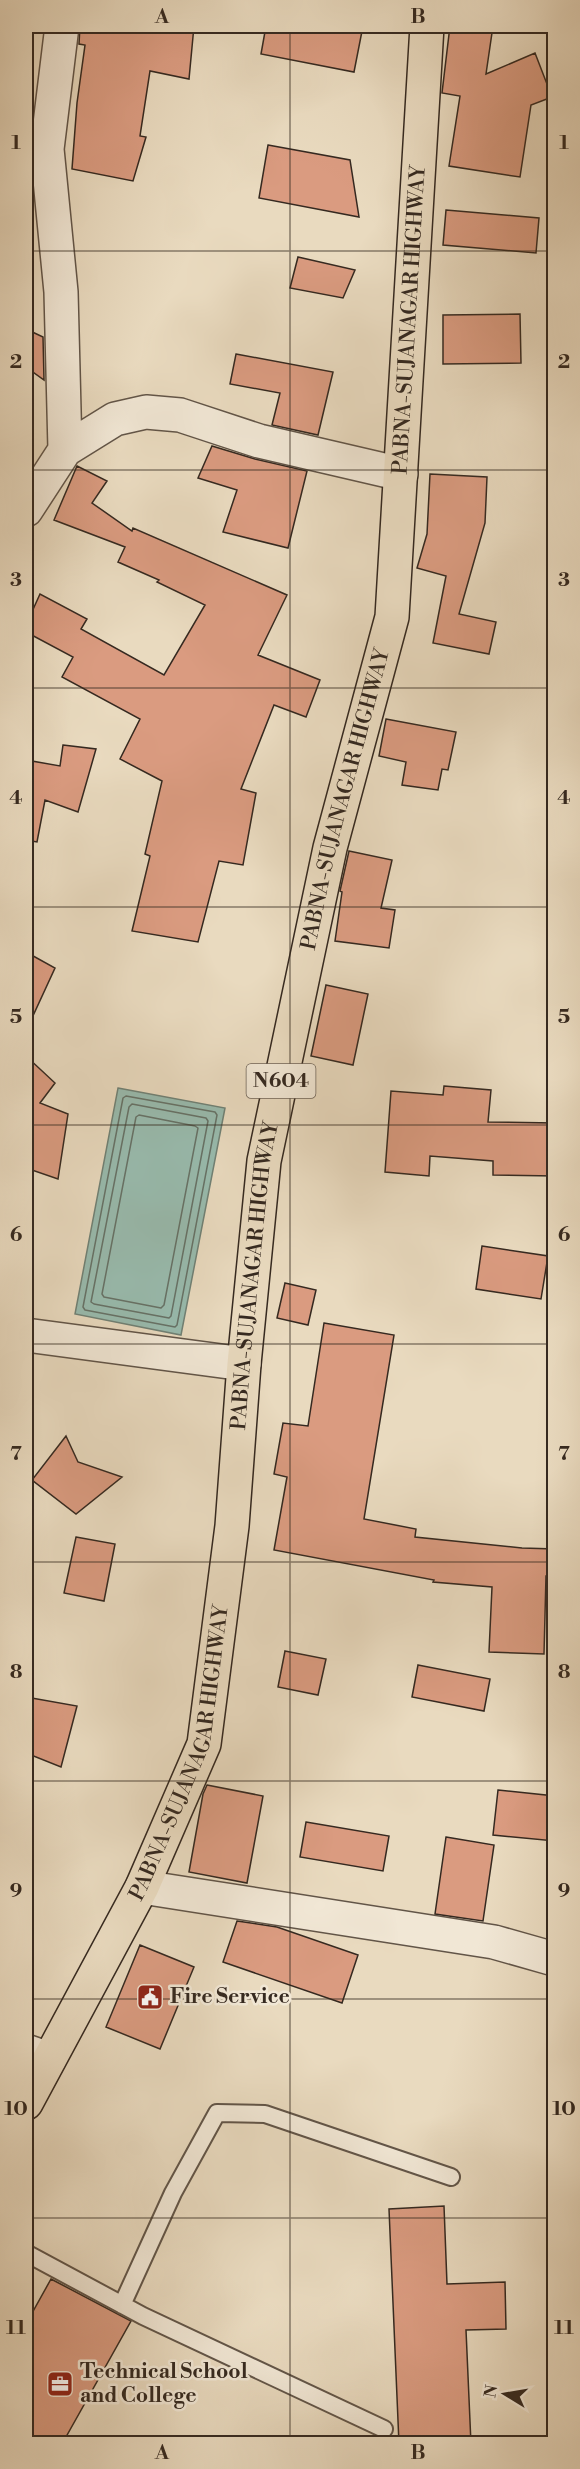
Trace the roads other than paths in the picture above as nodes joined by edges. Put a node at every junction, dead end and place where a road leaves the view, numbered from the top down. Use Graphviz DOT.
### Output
graph roads {
  1 [pos="62,26"];
  2 [pos="427,26"];
  3 [pos="65,450"];
  4 [pos="401,474"];
  5 [pos="26,510"];
  6 [pos="26,1335"];
  7 [pos="244,1364"];
  8 [pos="142,1887"];
  9 [pos="555,1959"];
  10 [pos="37,2055"];
  11 [pos="26,2103"];
  12 [pos="451,2177"];
  13 [pos="26,2253"];
  14 [pos="122,2305"];
  15 [pos="384,2428"];
  1 -- 3 [label="street"];
  2 -- 4 [label="highway, PABNA-SUJANAGAR HIGHWAY / N604"];
  3 -- 4 [label="street"];
  3 -- 5 [label="street"];
  4 -- 7 [label="highway, PABNA-SUJANAGAR HIGHWAY / N604"];
  6 -- 7 [label="street"];
  7 -- 8 [label="highway, PABNA-SUJANAGAR HIGHWAY / N604"];
  8 -- 9 [label="street"];
  8 -- 10 [label="highway, PABNA-SUJANAGAR HIGHWAY / N604"];
  10 -- 11 [label="highway, PABNA-SUJANAGAR HIGHWAY / N604"];
  12 -- 14 [label="lane"];
  13 -- 14 [label="lane"];
  14 -- 15 [label="lane"];
}
